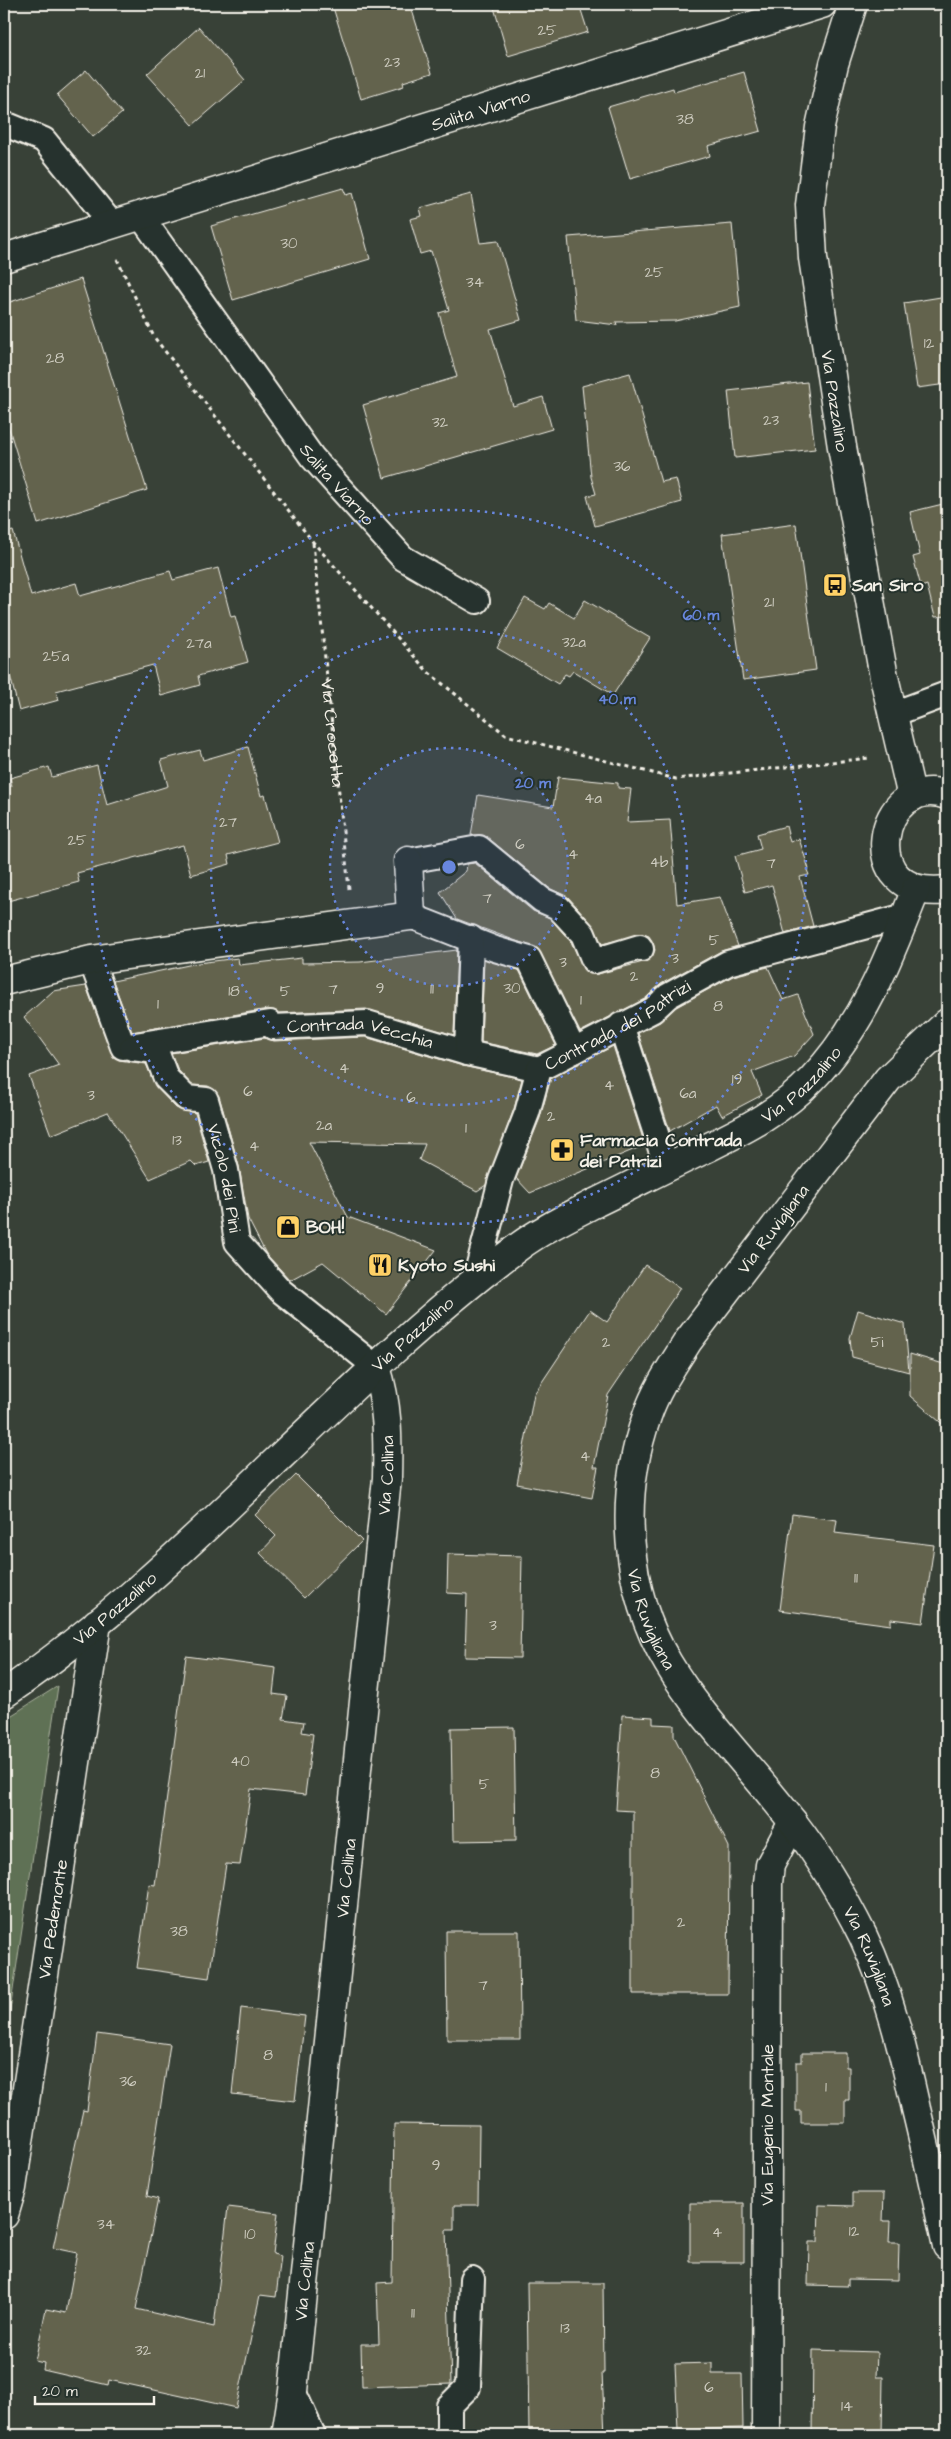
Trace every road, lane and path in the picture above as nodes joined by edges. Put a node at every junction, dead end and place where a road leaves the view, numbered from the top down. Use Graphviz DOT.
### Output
graph roads {
  1 [pos="822,4"];
  2 [pos="853,4"];
  3 [pos="10,126"];
  4 [pos="140,214"];
  5 [pos="112,223"];
  6 [pos="4,258"];
  7 [pos="313,542"];
  8 [pos="477,602"];
  9 [pos="947,694"];
  10 [pos="893,714"];
  11 [pos="947,795"];
  12 [pos="912,797"];
  13 [pos="408,861"];
  14 [pos="916,889"];
  15 [pos="947,890"];
  16 [pos="411,916"];
  17 [pos="905,916"];
  18 [pos="353,924"];
  19 [pos="471,938"];
  20 [pos="641,949"];
  21 [pos="91,960"];
  22 [pos="4,981"];
  23 [pos="947,1023"];
  24 [pos="621,1025"];
  25 [pos="123,1047"];
  26 [pos="574,1051"];
  27 [pos="467,1053"];
  28 [pos="539,1069"];
  29 [pos="667,1168"];
  30 [pos="474,1280"];
  31 [pos="376,1367"];
  32 [pos="97,1623"];
  33 [pos="4,1694"];
  34 [pos="793,1822"];
  35 [pos="4,2215"];
  36 [pos="947,2246"];
  37 [pos="472,2280"];
  38 [pos="294,2390"];
  39 [pos="286,2435"];
  40 [pos="313,2435"];
  41 [pos="448,2435"];
  42 [pos="766,2435"];
  1 -- 4 [label="street, Salita Viarno"];
  2 -- 10 [label="street, Via Pazzalino"];
  3 -- 5 [label="lane"];
  4 -- 5 [label="street, Salita Viarno"];
  4 -- 8 [label="lane, Salita Viarno"];
  5 -- 6 [label="street, Salita Viarno"];
  7 -- 18 [label="path, Via Crocetta"];
  9 -- 10 [label="lane"];
  10 -- 12 [label="street, Via Pazzalino"];
  11 -- 12 [label="street"];
  12 -- 14 [label="street"];
  13 -- 16 [label="street"];
  13 -- 20 [label="lane"];
  14 -- 15 [label="street"];
  14 -- 17 [label="street, Via Pazzalino"];
  16 -- 18 [label="street"];
  16 -- 19 [label="lane"];
  17 -- 24 [label="lane, Contrada dei Patrizi"];
  17 -- 29 [label="street, Via Pazzalino"];
  18 -- 21 [label="street"];
  19 -- 26 [label="lane"];
  19 -- 27 [label="lane"];
  21 -- 22 [label="street"];
  21 -- 25 [label="lane"];
  23 -- 34 [label="street, Via Ruvigliana"];
  24 -- 26 [label="lane, Contrada dei Patrizi"];
  24 -- 29 [label="lane"];
  25 -- 27 [label="lane, Contrada Vecchia"];
  25 -- 31 [label="lane, Vicolo dei Pini"];
  26 -- 28 [label="lane, Contrada dei Patrizi"];
  27 -- 28 [label="lane, Contrada Vecchia"];
  28 -- 30 [label="lane, Contrada dei Patrizi"];
  29 -- 30 [label="street, Via Pazzalino"];
  30 -- 31 [label="street, Via Pazzalino"];
  31 -- 32 [label="street, Via Pazzalino"];
  31 -- 38 [label="street, Via Collina"];
  32 -- 33 [label="street, Via Pazzalino"];
  32 -- 35 [label="street, Via Pedemonte"];
  34 -- 36 [label="street, Via Ruvigliana"];
  34 -- 42 [label="street, Via Eugenio Montale"];
  37 -- 41 [label="lane"];
  38 -- 39 [label="street, Via Collina"];
  38 -- 40 [label="lane, Via Collina"];
}
